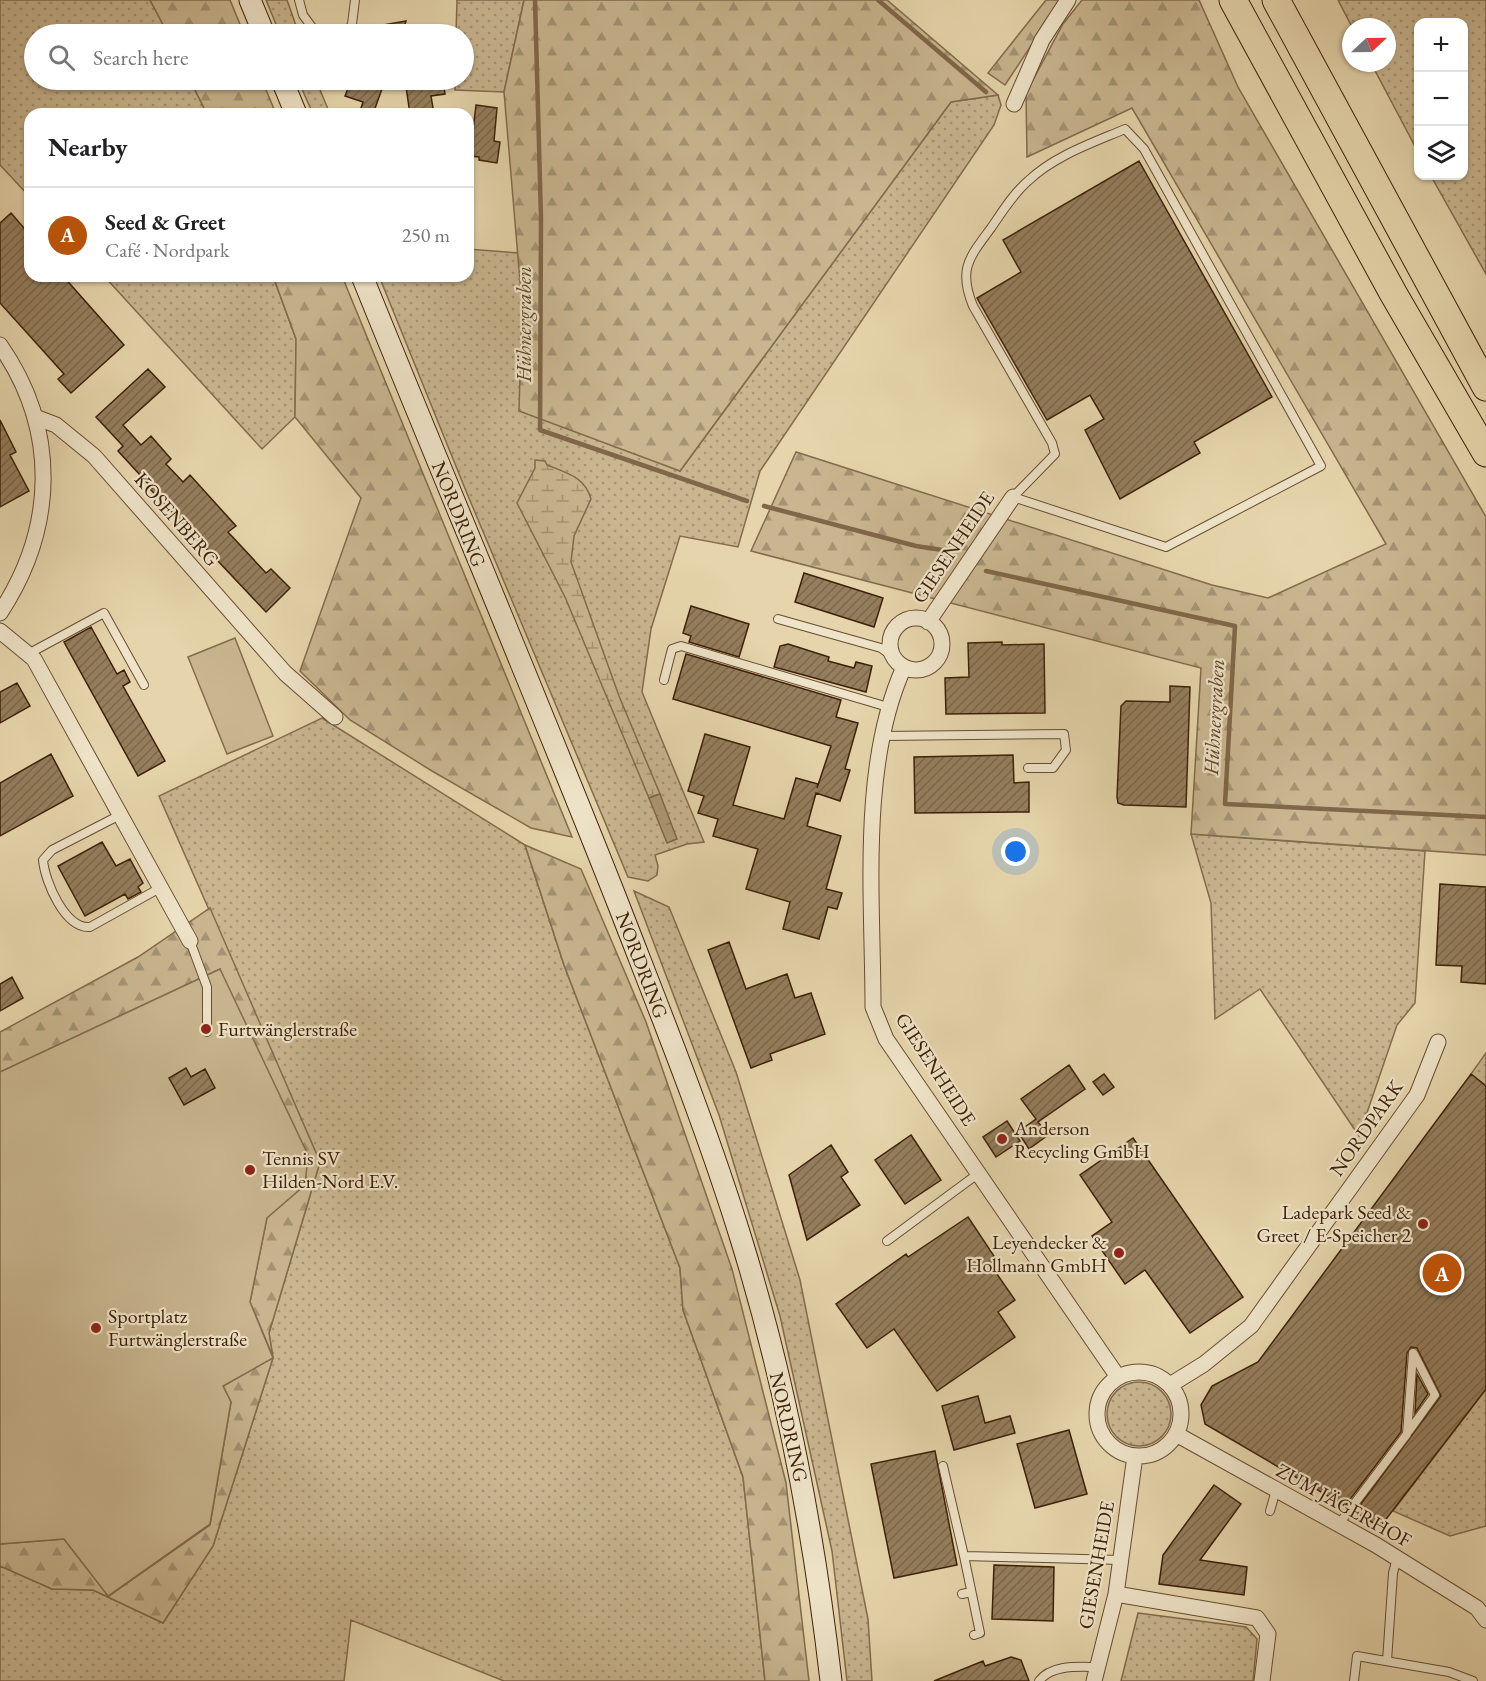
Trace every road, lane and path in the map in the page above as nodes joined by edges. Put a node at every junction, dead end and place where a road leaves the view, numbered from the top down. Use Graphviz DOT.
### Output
graph roads {
  1 [pos="250,0"];
  2 [pos="299,0"];
  3 [pos="355,0"];
  4 [pos="1068,0"];
  5 [pos="1233,0"];
  6 [pos="1276,0"];
  7 [pos="260,24"];
  8 [pos="309,24"];
  9 [pos="352,24"];
  10 [pos="286,90"];
  11 [pos="1014,104"];
  12 [pos="294,108"];
  13 [pos="364,282"];
  14 [pos="0,345"];
  15 [pos="1486,387"];
  16 [pos="35,417"];
  17 [pos="1486,453"];
  18 [pos="1013,497"];
  19 [pos="0,613"];
  20 [pos="778,620"];
  21 [pos="928,622"];
  22 [pos="0,632"];
  23 [pos="28,654"];
  24 [pos="892,656"];
  25 [pos="904,667"];
  26 [pos="664,680"];
  27 [pos="144,685"];
  28 [pos="888,707"];
  29 [pos="335,717"];
  30 [pos="882,736"];
  31 [pos="1028,768"];
  32 [pos="120,815"];
  33 [pos="160,888"];
  34 [pos="190,941"];
  35 [pos="207,1032"];
  36 [pos="1438,1042"];
  37 [pos="979,1173"];
  38 [pos="887,1241"];
  39 [pos="1118,1377"];
  40 [pos="1170,1385"];
  41 [pos="1176,1434"];
  42 [pos="1407,1434"];
  43 [pos="1135,1456"];
  44 [pos="943,1466"];
  45 [pos="1276,1490"];
  46 [pos="1270,1511"];
  47 [pos="1339,1524"];
  48 [pos="964,1556"];
  49 [pos="1397,1558"];
  50 [pos="1121,1560"];
  51 [pos="971,1592"];
  52 [pos="963,1594"];
  53 [pos="1116,1594"];
  54 [pos="1486,1620"];
  55 [pos="974,1635"];
  56 [pos="1387,1661"];
  57 [pos="1096,1674"];
  58 [pos="831,1681"];
  59 [pos="1039,1681"];
  60 [pos="1262,1681"];
  61 [pos="1354,1681"];
  62 [pos="1473,1681"];
  1 -- 7 [label="main road"];
  2 -- 8 [label="lane"];
  3 -- 9 [label="lane"];
  4 -- 11 [label="street"];
  5 -- 17 [label="highway"];
  6 -- 15 [label="highway"];
  10 -- 12 [label="main road"];
  13 -- 58 [label="main road, NORDRING"];
  14 -- 16 [label="street"];
  16 -- 19 [label="street"];
  16 -- 29 [label="street, KOSENBERG"];
  18 -- 18 [label="lane"];
  18 -- 21 [label="street, GIESENHEIDE"];
  20 -- 24 [label="lane"];
  21 -- 24 [label="street"];
  21 -- 25 [label="street"];
  22 -- 23 [label="street"];
  23 -- 27 [label="lane"];
  23 -- 32 [label="street"];
  24 -- 25 [label="street"];
  25 -- 28 [label="street, GIESENHEIDE"];
  26 -- 28 [label="lane"];
  28 -- 30 [label="street, GIESENHEIDE"];
  30 -- 31 [label="lane"];
  30 -- 37 [label="street, GIESENHEIDE"];
  32 -- 33 [label="street"];
  32 -- 33 [label="lane"];
  33 -- 34 [label="street"];
  34 -- 35 [label="lane"];
  36 -- 40 [label="street, NORDPARK"];
  37 -- 38 [label="lane"];
  37 -- 39 [label="street, GIESENHEIDE"];
  39 -- 40 [label="street"];
  39 -- 43 [label="street"];
  40 -- 41 [label="street"];
  41 -- 43 [label="street"];
  41 -- 45 [label="street, ZUM JÄGERHOF"];
  42 -- 42 [label="lane"];
  42 -- 47 [label="lane"];
  43 -- 50 [label="street, GIESENHEIDE"];
  44 -- 48 [label="lane"];
  45 -- 46 [label="lane"];
  45 -- 47 [label="street, ZUM JÄGERHOF"];
  47 -- 49 [label="street, ZUM JÄGERHOF"];
  48 -- 50 [label="lane"];
  48 -- 51 [label="lane"];
  49 -- 54 [label="street, ZUM JÄGERHOF"];
  49 -- 56 [label="lane"];
  50 -- 53 [label="street, GIESENHEIDE"];
  51 -- 52 [label="lane"];
  51 -- 55 [label="lane"];
  53 -- 57 [label="street, GIESENHEIDE"];
  53 -- 60 [label="street"];
  56 -- 61 [label="lane"];
  56 -- 62 [label="lane"];
  57 -- 59 [label="lane"];
}
